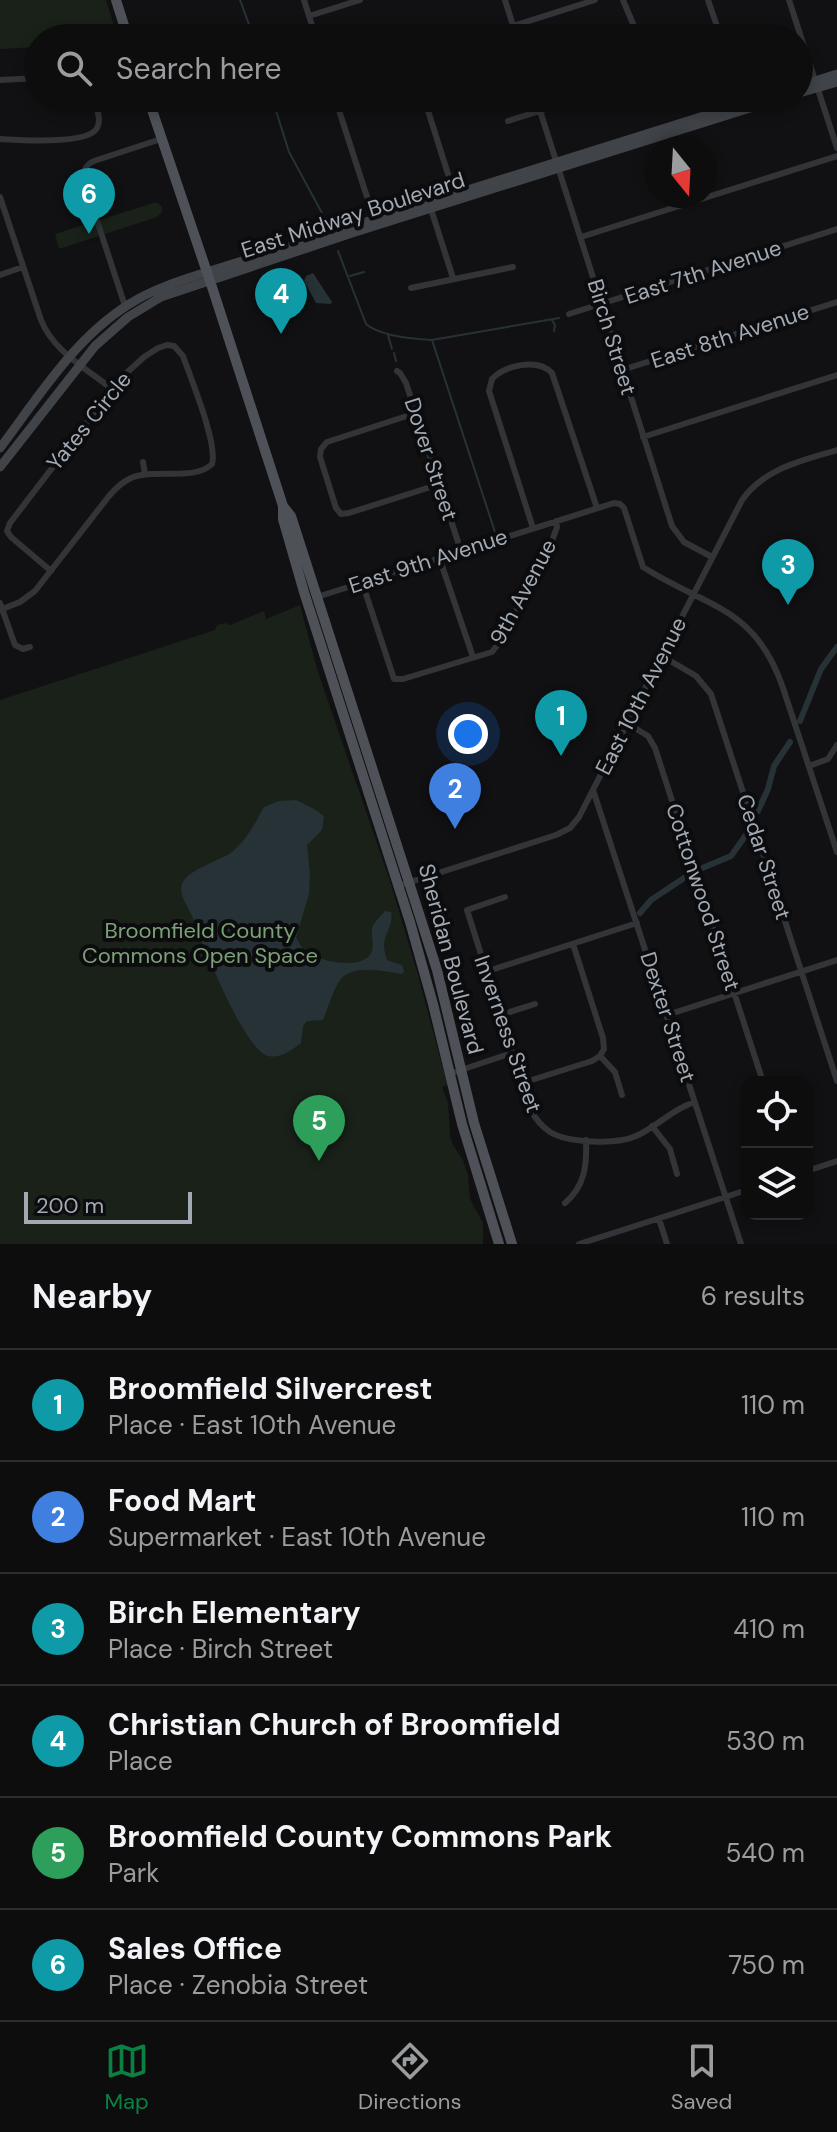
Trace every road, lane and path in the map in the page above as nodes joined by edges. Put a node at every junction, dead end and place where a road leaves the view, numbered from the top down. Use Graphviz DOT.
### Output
graph roads {
  1 [pos="116,0"];
  2 [pos="304,0"];
  3 [pos="360,0"];
  4 [pos="505,0"];
  5 [pos="595,0"];
  6 [pos="623,0"];
  7 [pos="708,0"];
  8 [pos="789,0"];
  9 [pos="309,16"];
  10 [pos="124,24"];
  11 [pos="312,24"];
  12 [pos="512,24"];
  13 [pos="519,24"];
  14 [pos="633,24"];
  15 [pos="716,24"];
  16 [pos="797,24"];
  17 [pos="837,74"];
  18 [pos="813,75"];
  19 [pos="24,79"];
  20 [pos="0,80"];
  21 [pos="837,82"];
  22 [pos="813,84"];
  23 [pos="816,84"];
  24 [pos="813,86"];
  25 [pos="97,112"];
  26 [pos="152,112"];
  27 [pos="340,112"];
  28 [pos="428,112"];
  29 [pos="534,112"];
  30 [pos="541,112"];
  31 [pos="719,112"];
  32 [pos="736,112"];
  33 [pos="508,121"];
  34 [pos="0,139"];
  35 [pos="161,139"];
  36 [pos="837,148"];
  37 [pos="837,156"];
  38 [pos="558,166"];
  39 [pos="448,174"];
  40 [pos="0,197"];
  41 [pos="368,200"];
  42 [pos="430,206"];
  43 [pos="837,229"];
  44 [pos="581,237"];
  45 [pos="23,267"];
  46 [pos="513,267"];
  47 [pos="0,275"];
  48 [pos="208,276"];
  49 [pos="453,278"];
  50 [pos="411,288"];
  51 [pos="837,302"];
  52 [pos="602,304"];
  53 [pos="125,306"];
  54 [pos="569,314"];
  55 [pos="71,356"];
  56 [pos="80,363"];
  57 [pos="622,370"];
  58 [pos="397,371"];
  59 [pos="837,375"];
  60 [pos="112,389"];
  61 [pos="416,413"];
  62 [pos="643,437"];
  63 [pos="0,448"];
  64 [pos="837,450"];
  65 [pos="143,462"];
  66 [pos="0,467"];
  67 [pos="145,474"];
  68 [pos="440,484"];
  69 [pos="283,506"];
  70 [pos="597,508"];
  71 [pos="556,521"];
  72 [pos="533,528"];
  73 [pos="4,531"];
  74 [pos="461,551"];
  75 [pos="439,557"];
  76 [pos="712,557"];
  77 [pos="51,571"];
  78 [pos="362,582"];
  79 [pos="694,593"];
  80 [pos="317,596"];
  81 [pos="306,600"];
  82 [pos="1,607"];
  83 [pos="30,647"];
  84 [pos="662,656"];
  85 [pos="473,657"];
  86 [pos="628,724"];
  87 [pos="837,745"];
  88 [pos="809,766"];
  89 [pos="593,790"];
  90 [pos="837,852"];
  91 [pos="410,883"];
  92 [pos="398,886"];
  93 [pos="505,897"];
  94 [pos="637,923"];
  95 [pos="573,944"];
  96 [pos="837,960"];
  97 [pos="485,972"];
  98 [pos="801,972"];
  99 [pos="734,993"];
  100 [pos="535,1004"];
  101 [pos="500,1015"];
  102 [pos="667,1015"];
  103 [pos="512,1053"];
  104 [pos="600,1056"];
  105 [pos="461,1070"];
  106 [pos="449,1074"];
  107 [pos="761,1076"];
  108 [pos="837,1081"];
  109 [pos="522,1083"];
  110 [pos="622,1095"];
  111 [pos="695,1102"];
  112 [pos="652,1126"];
  113 [pos="586,1140"];
  114 [pos="837,1161"];
  115 [pos="813,1169"];
  116 [pos="677,1174"];
  117 [pos="741,1192"];
  118 [pos="726,1197"];
  119 [pos="565,1203"];
  120 [pos="659,1219"];
  121 [pos="595,1242"];
  122 [pos="499,1244"];
  123 [pos="512,1244"];
  124 [pos="579,1244"];
  125 [pos="667,1244"];
  126 [pos="741,1244"];
  1 -- 10 [label="main road"];
  2 -- 9 [label="street"];
  3 -- 9 [label="street"];
  4 -- 12 [label="street"];
  5 -- 13 [label="street"];
  6 -- 14 [label="street"];
  7 -- 15 [label="street"];
  8 -- 16 [label="street"];
  9 -- 11 [label="street"];
  17 -- 23 [label="main road"];
  18 -- 23 [label="street"];
  19 -- 20 [label="street"];
  21 -- 23 [label="main road"];
  22 -- 23 [label="main road"];
  23 -- 24 [label="main road"];
  23 -- 36 [label="street"];
  25 -- 34 [label="street"];
  26 -- 35 [label="main road, Sheridan Boulevard"];
  27 -- 41 [label="street"];
  28 -- 39 [label="street"];
  29 -- 33 [label="street"];
  30 -- 38 [label="street, Birch Street"];
  31 -- 38 [label="main road, East Midway Boulevard"];
  32 -- 38 [label="main road, East Midway Boulevard"];
  35 -- 48 [label="main road, Sheridan Boulevard"];
  35 -- 53 [label="street"];
  37 -- 44 [label="street"];
  38 -- 42 [label="main road, East Midway Boulevard"];
  38 -- 44 [label="street, Birch Street"];
  40 -- 45 [label="street"];
  42 -- 48 [label="main road, East Midway Boulevard"];
  42 -- 49 [label="street"];
  43 -- 52 [label="street, East 7th Avenue"];
  44 -- 52 [label="street, Birch Street"];
  45 -- 47 [label="street"];
  45 -- 55 [label="street"];
  46 -- 49 [label="street"];
  48 -- 53 [label="main road, East Midway Boulevard"];
  48 -- 56 [label="main road, East Midway Boulevard"];
  48 -- 69 [label="main road, Sheridan Boulevard"];
  49 -- 50 [label="street"];
  51 -- 57 [label="street, East 8th Avenue"];
  52 -- 54 [label="street, East 7th Avenue"];
  52 -- 57 [label="street, Birch Street"];
  53 -- 55 [label="main road, East Midway Boulevard"];
  55 -- 56 [label="street"];
  55 -- 63 [label="main road, East Midway Boulevard"];
  56 -- 60 [label="street"];
  56 -- 66 [label="main road, East Midway Boulevard"];
  57 -- 62 [label="street, Birch Street"];
  58 -- 61 [label="street, Dover Street"];
  59 -- 62 [label="street"];
  60 -- 67 [label="street, Yates Circle"];
  60 -- 73 [label="street, Yates Circle"];
  61 -- 68 [label="street, Dover Street"];
  61 -- 68 [label="street"];
  62 -- 76 [label="street, Birch Street"];
  64 -- 76 [label="street, East 10th Avenue"];
  65 -- 67 [label="street"];
  67 -- 77 [label="street"];
  68 -- 74 [label="street, Dover Street"];
  69 -- 80 [label="main road, Sheridan Boulevard"];
  69 -- 81 [label="main road, Sheridan Boulevard"];
  70 -- 71 [label="street, East 9th Avenue"];
  70 -- 72 [label="street"];
  70 -- 79 [label="street"];
  71 -- 72 [label="street, East 9th Avenue"];
  71 -- 85 [label="street, 9th Avenue"];
  72 -- 74 [label="street, East 9th Avenue"];
  73 -- 77 [label="street, Yates Circle"];
  74 -- 75 [label="street, East 9th Avenue"];
  75 -- 78 [label="street, East 9th Avenue"];
  75 -- 85 [label="street"];
  76 -- 79 [label="street, East 10th Avenue"];
  77 -- 82 [label="street"];
  78 -- 80 [label="street, East 9th Avenue"];
  78 -- 85 [label="street, 9th Avenue"];
  79 -- 84 [label="street, East 10th Avenue"];
  79 -- 88 [label="street"];
  80 -- 81 [label="street, East 9th Avenue"];
  80 -- 91 [label="main road, Sheridan Boulevard"];
  81 -- 92 [label="main road, Sheridan Boulevard"];
  82 -- 83 [label="street"];
  84 -- 86 [label="street, East 10th Avenue"];
  84 -- 98 [label="street, Cedar Street"];
  86 -- 89 [label="street, East 10th Avenue"];
  86 -- 99 [label="street, Cottonwood Street"];
  87 -- 88 [label="street"];
  88 -- 90 [label="street"];
  89 -- 91 [label="street, East 10th Avenue"];
  89 -- 94 [label="street, Dexter Street"];
  91 -- 92 [label="street, East 10th Avenue"];
  91 -- 105 [label="main road, Sheridan Boulevard"];
  92 -- 106 [label="main road, Sheridan Boulevard"];
  93 -- 97 [label="street, Inverness Street"];
  94 -- 95 [label="street"];
  94 -- 102 [label="street, Dexter Street"];
  95 -- 97 [label="street"];
  95 -- 104 [label="street"];
  96 -- 98 [label="street"];
  97 -- 101 [label="street, Inverness Street"];
  98 -- 99 [label="street"];
  98 -- 108 [label="street, Cedar Street"];
  99 -- 102 [label="street"];
  99 -- 107 [label="street, Cottonwood Street"];
  100 -- 101 [label="street"];
  101 -- 103 [label="street, Inverness Street"];
  102 -- 111 [label="street, Dexter Street"];
  103 -- 105 [label="street"];
  103 -- 109 [label="street, Inverness Street"];
  104 -- 109 [label="street"];
  104 -- 110 [label="street"];
  105 -- 106 [label="street"];
  105 -- 123 [label="main road, Sheridan Boulevard"];
  106 -- 122 [label="main road, Sheridan Boulevard"];
  109 -- 113 [label="street, Inverness Street"];
  111 -- 112 [label="street"];
  111 -- 118 [label="street, Dexter Street"];
  112 -- 113 [label="street"];
  112 -- 116 [label="street"];
  113 -- 119 [label="street"];
  114 -- 115 [label="street"];
  117 -- 118 [label="street"];
  118 -- 120 [label="street"];
  118 -- 126 [label="street, Dexter Street"];
  120 -- 121 [label="street"];
  120 -- 125 [label="street"];
  121 -- 124 [label="street"];
}
